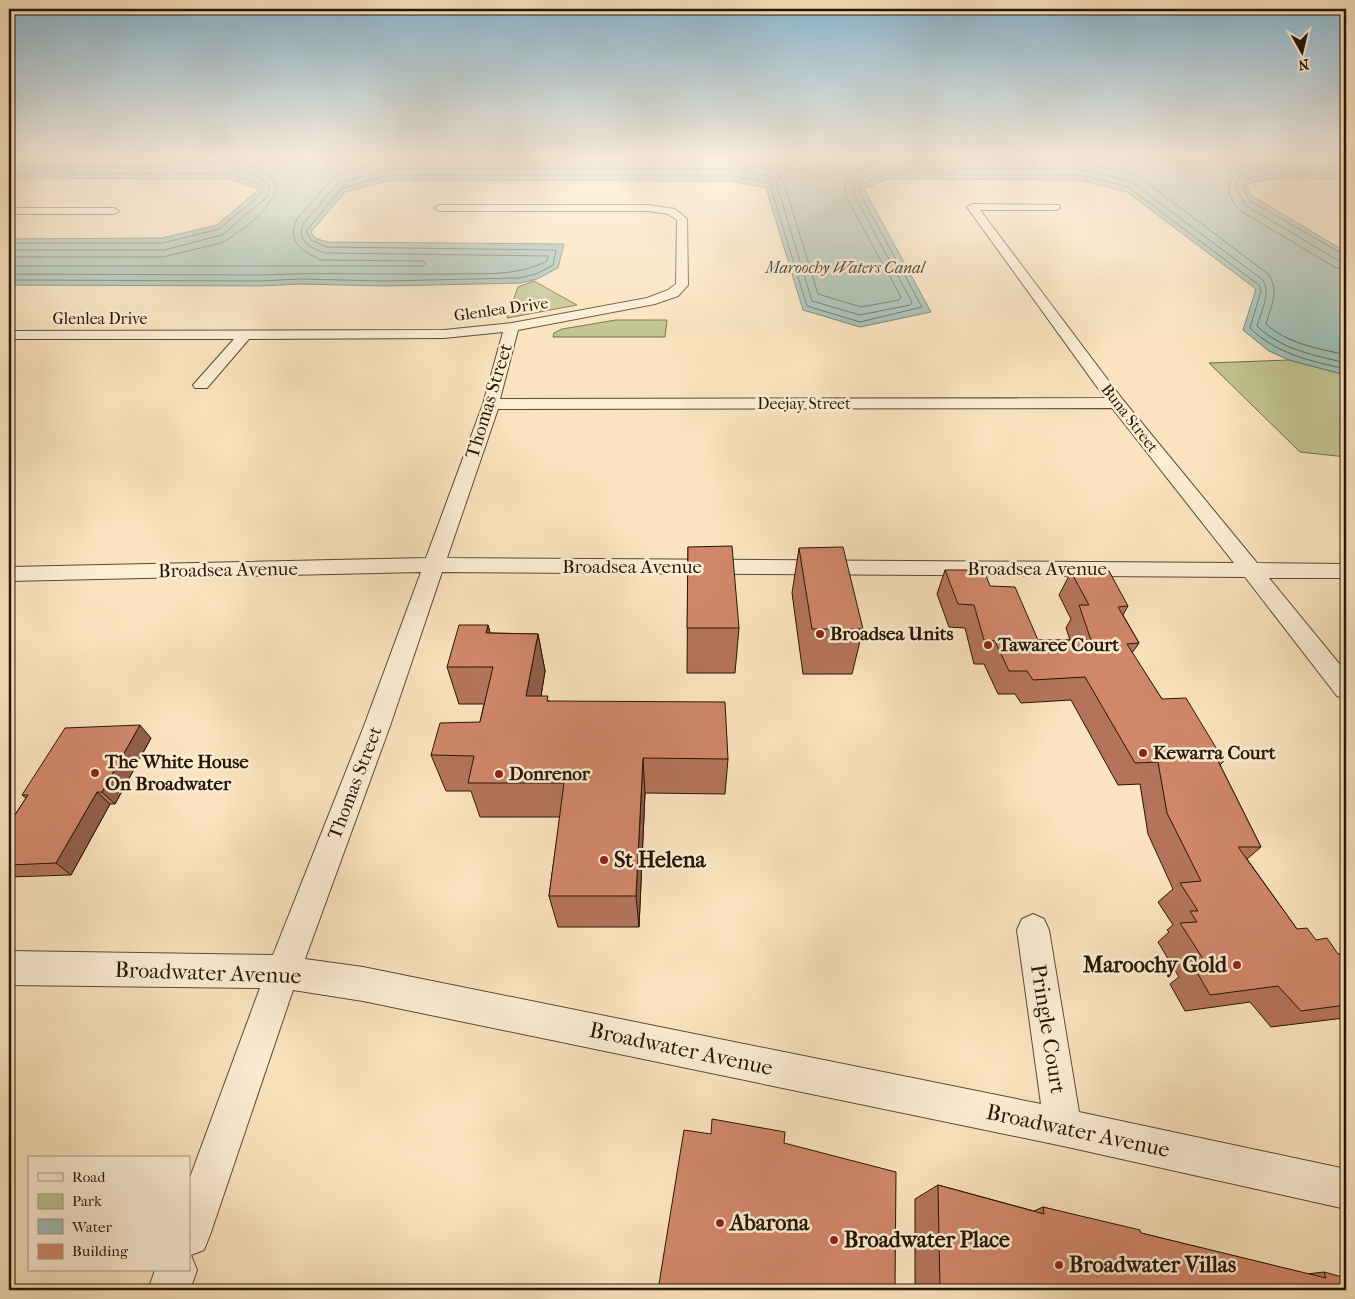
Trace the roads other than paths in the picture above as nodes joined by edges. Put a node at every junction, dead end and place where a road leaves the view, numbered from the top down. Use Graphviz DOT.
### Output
graph roads {
  1 [pos="680,219"];
  2 [pos="981,219"];
  3 [pos="512,327"];
  4 [pos="9,335"];
  5 [pos="244,336"];
  6 [pos="201,385"];
  7 [pos="1117,403"];
  8 [pos="491,404"];
  9 [pos="433,566"];
  10 [pos="1253,571"];
  11 [pos="1346,571"];
  12 [pos="9,574"];
  13 [pos="1346,689"];
  14 [pos="1033,930"];
  15 [pos="9,968"];
  16 [pos="283,972"];
  17 [pos="1063,1127"];
  18 [pos="1346,1189"];
  19 [pos="190,1232"];
  20 [pos="175,1272"];
  21 [pos="169,1290"];
  1 -- 3 [label="street, Glenlea Drive"];
  2 -- 7 [label="street, Buna Street"];
  3 -- 5 [label="street, Glenlea Drive"];
  3 -- 8 [label="street, Thomas Street"];
  4 -- 5 [label="street, Glenlea Drive"];
  5 -- 6 [label="street"];
  7 -- 8 [label="street, Deejay Street"];
  7 -- 10 [label="street, Buna Street"];
  8 -- 9 [label="street, Thomas Street"];
  9 -- 10 [label="street, Broadsea Avenue"];
  9 -- 12 [label="street, Broadsea Avenue"];
  9 -- 16 [label="street, Thomas Street"];
  10 -- 11 [label="street, Broadsea Avenue"];
  10 -- 13 [label="street, Buna Street"];
  14 -- 17 [label="street, Pringle Court"];
  15 -- 16 [label="street, Broadwater Avenue"];
  16 -- 17 [label="street, Broadwater Avenue"];
  16 -- 19 [label="street, Thomas Street"];
  17 -- 18 [label="street, Broadwater Avenue"];
  20 -- 21 [label="street"];
}
